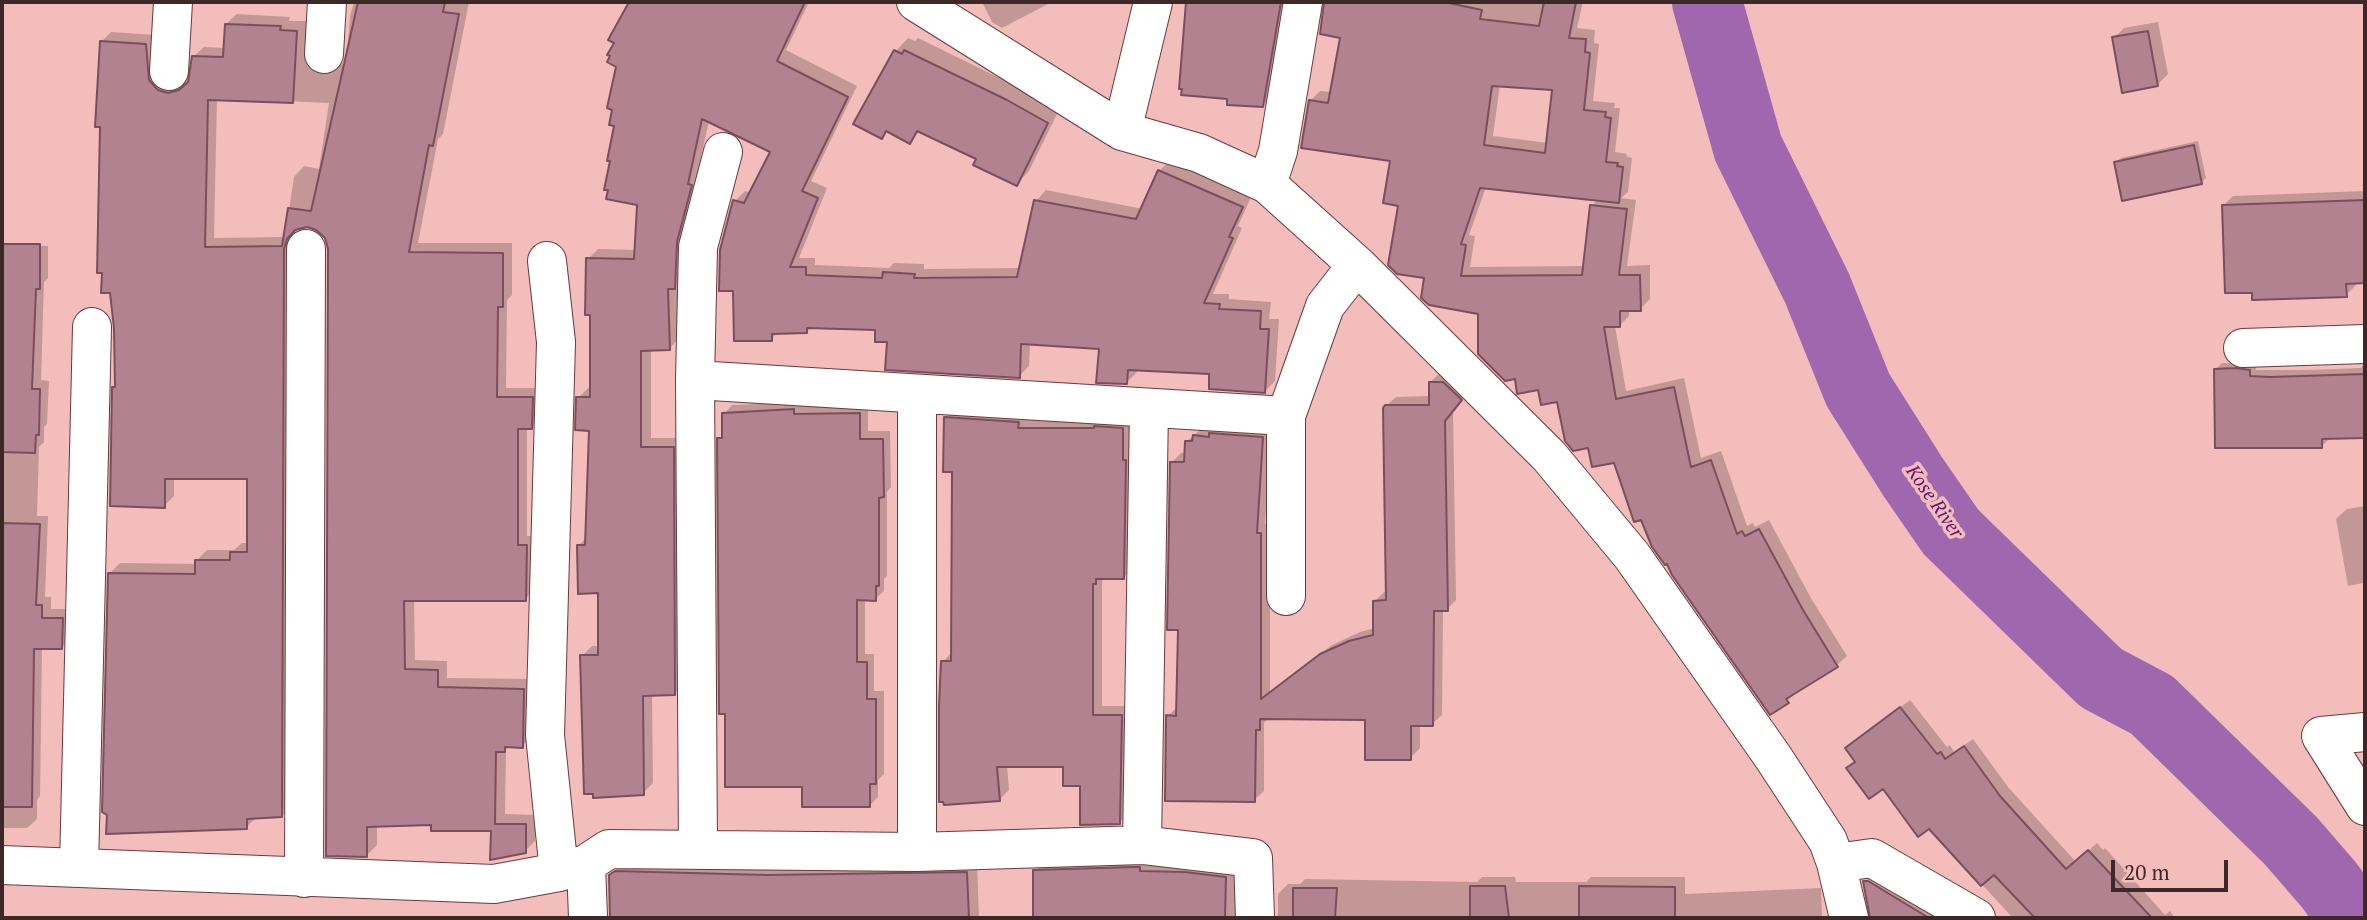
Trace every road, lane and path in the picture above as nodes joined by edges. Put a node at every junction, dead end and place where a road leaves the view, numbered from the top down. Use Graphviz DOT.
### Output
graph roads {
  1 [pos="173,2"];
  2 [pos="327,2"];
  3 [pos="916,2"];
  4 [pos="1153,2"];
  5 [pos="1303,2"];
  6 [pos="324,54"];
  7 [pos="169,71"];
  8 [pos="1122,131"];
  9 [pos="723,152"];
  10 [pos="1267,184"];
  11 [pos="306,249"];
  12 [pos="547,261"];
  13 [pos="1357,265"];
  14 [pos="92,327"];
  15 [pos="2365,344"];
  16 [pos="2243,348"];
  17 [pos="695,380"];
  18 [pos="917,394"];
  19 [pos="1149,408"];
  20 [pos="1286,416"];
  21 [pos="1286,596"];
  22 [pos="2365,732"];
  23 [pos="2365,806"];
  24 [pos="1142,845"];
  25 [pos="698,850"];
  26 [pos="917,852"];
  27 [pos="1836,863"];
  28 [pos="2,865"];
  29 [pos="79,867"];
  30 [pos="573,868"];
  31 [pos="304,878"];
  32 [pos="588,918"];
  33 [pos="1255,918"];
  34 [pos="1849,918"];
  35 [pos="1976,918"];
  1 -- 7 [label="street"];
  2 -- 6 [label="street"];
  3 -- 8 [label="street"];
  4 -- 8 [label="street"];
  5 -- 10 [label="street"];
  8 -- 10 [label="street"];
  9 -- 17 [label="street"];
  10 -- 13 [label="street"];
  11 -- 31 [label="street"];
  12 -- 30 [label="street"];
  13 -- 20 [label="street"];
  13 -- 27 [label="street"];
  14 -- 29 [label="street"];
  15 -- 16 [label="street"];
  17 -- 18 [label="street"];
  17 -- 25 [label="street"];
  18 -- 19 [label="street"];
  18 -- 26 [label="street"];
  19 -- 20 [label="street"];
  19 -- 24 [label="street"];
  20 -- 21 [label="street"];
  22 -- 23 [label="street"];
  24 -- 26 [label="street"];
  24 -- 33 [label="street"];
  25 -- 26 [label="street"];
  25 -- 30 [label="street"];
  27 -- 34 [label="street"];
  27 -- 35 [label="street"];
  28 -- 29 [label="street"];
  29 -- 31 [label="street"];
  30 -- 31 [label="street"];
  30 -- 32 [label="street"];
}
